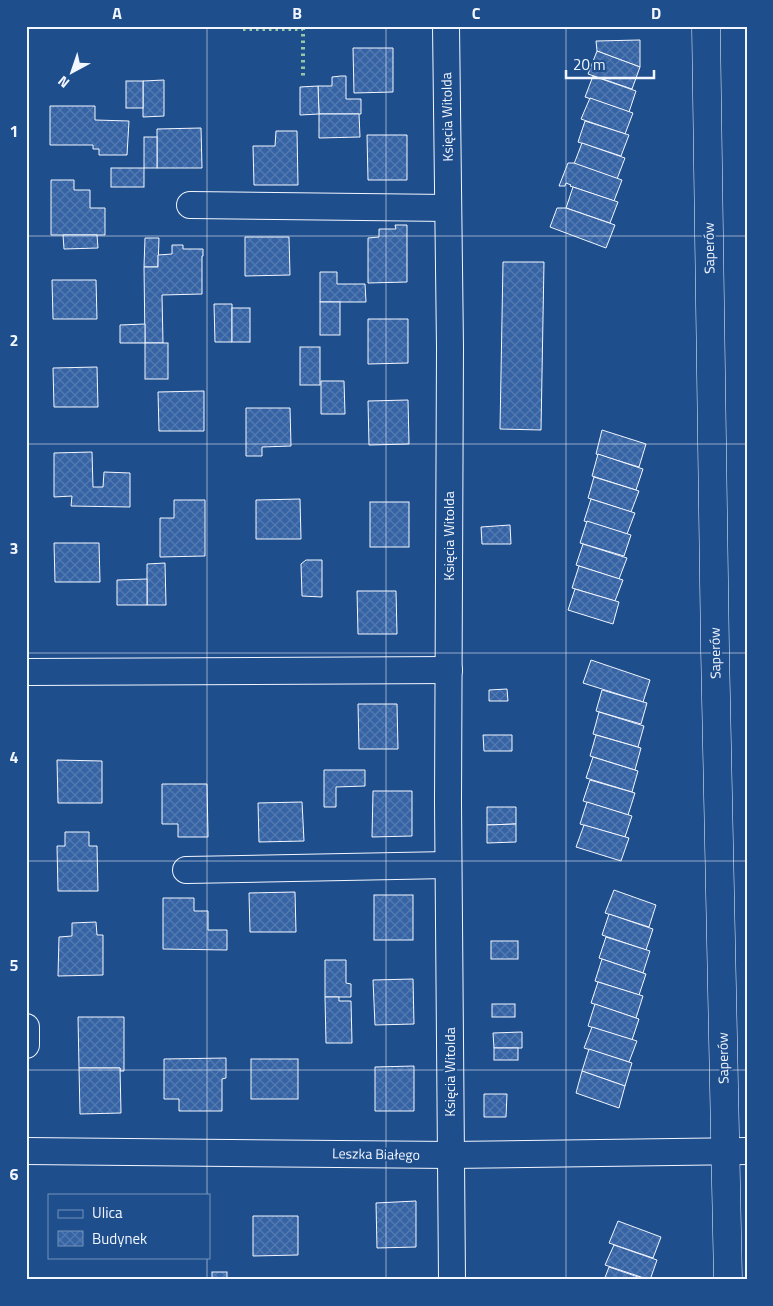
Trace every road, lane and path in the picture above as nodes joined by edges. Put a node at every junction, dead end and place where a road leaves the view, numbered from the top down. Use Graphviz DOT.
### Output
graph roads {
  1 [pos="446,26"];
  2 [pos="706,26"];
  3 [pos="190,205"];
  4 [pos="448,208"];
  5 [pos="448,670"];
  6 [pos="26,672"];
  7 [pos="448,865"];
  8 [pos="186,870"];
  9 [pos="26,1027"];
  10 [pos="26,1046"];
  11 [pos="26,1151"];
  12 [pos="736,1152"];
  13 [pos="451,1155"];
  14 [pos="452,1280"];
  15 [pos="728,1280"];
  1 -- 4 [label="street, Księcia Witolda"];
  2 -- 12 [label="street, Saperów"];
  3 -- 4 [label="street"];
  4 -- 5 [label="street, Księcia Witolda"];
  5 -- 6 [label="street"];
  5 -- 7 [label="street, Księcia Witolda"];
  7 -- 8 [label="street"];
  7 -- 13 [label="street, Księcia Witolda"];
  9 -- 10 [label="street"];
  11 -- 13 [label="street, Leszka Białego"];
  12 -- 13 [label="street, Leszka Białego"];
  12 -- 15 [label="street, Saperów"];
  13 -- 14 [label="street, Księcia Witolda"];
}
